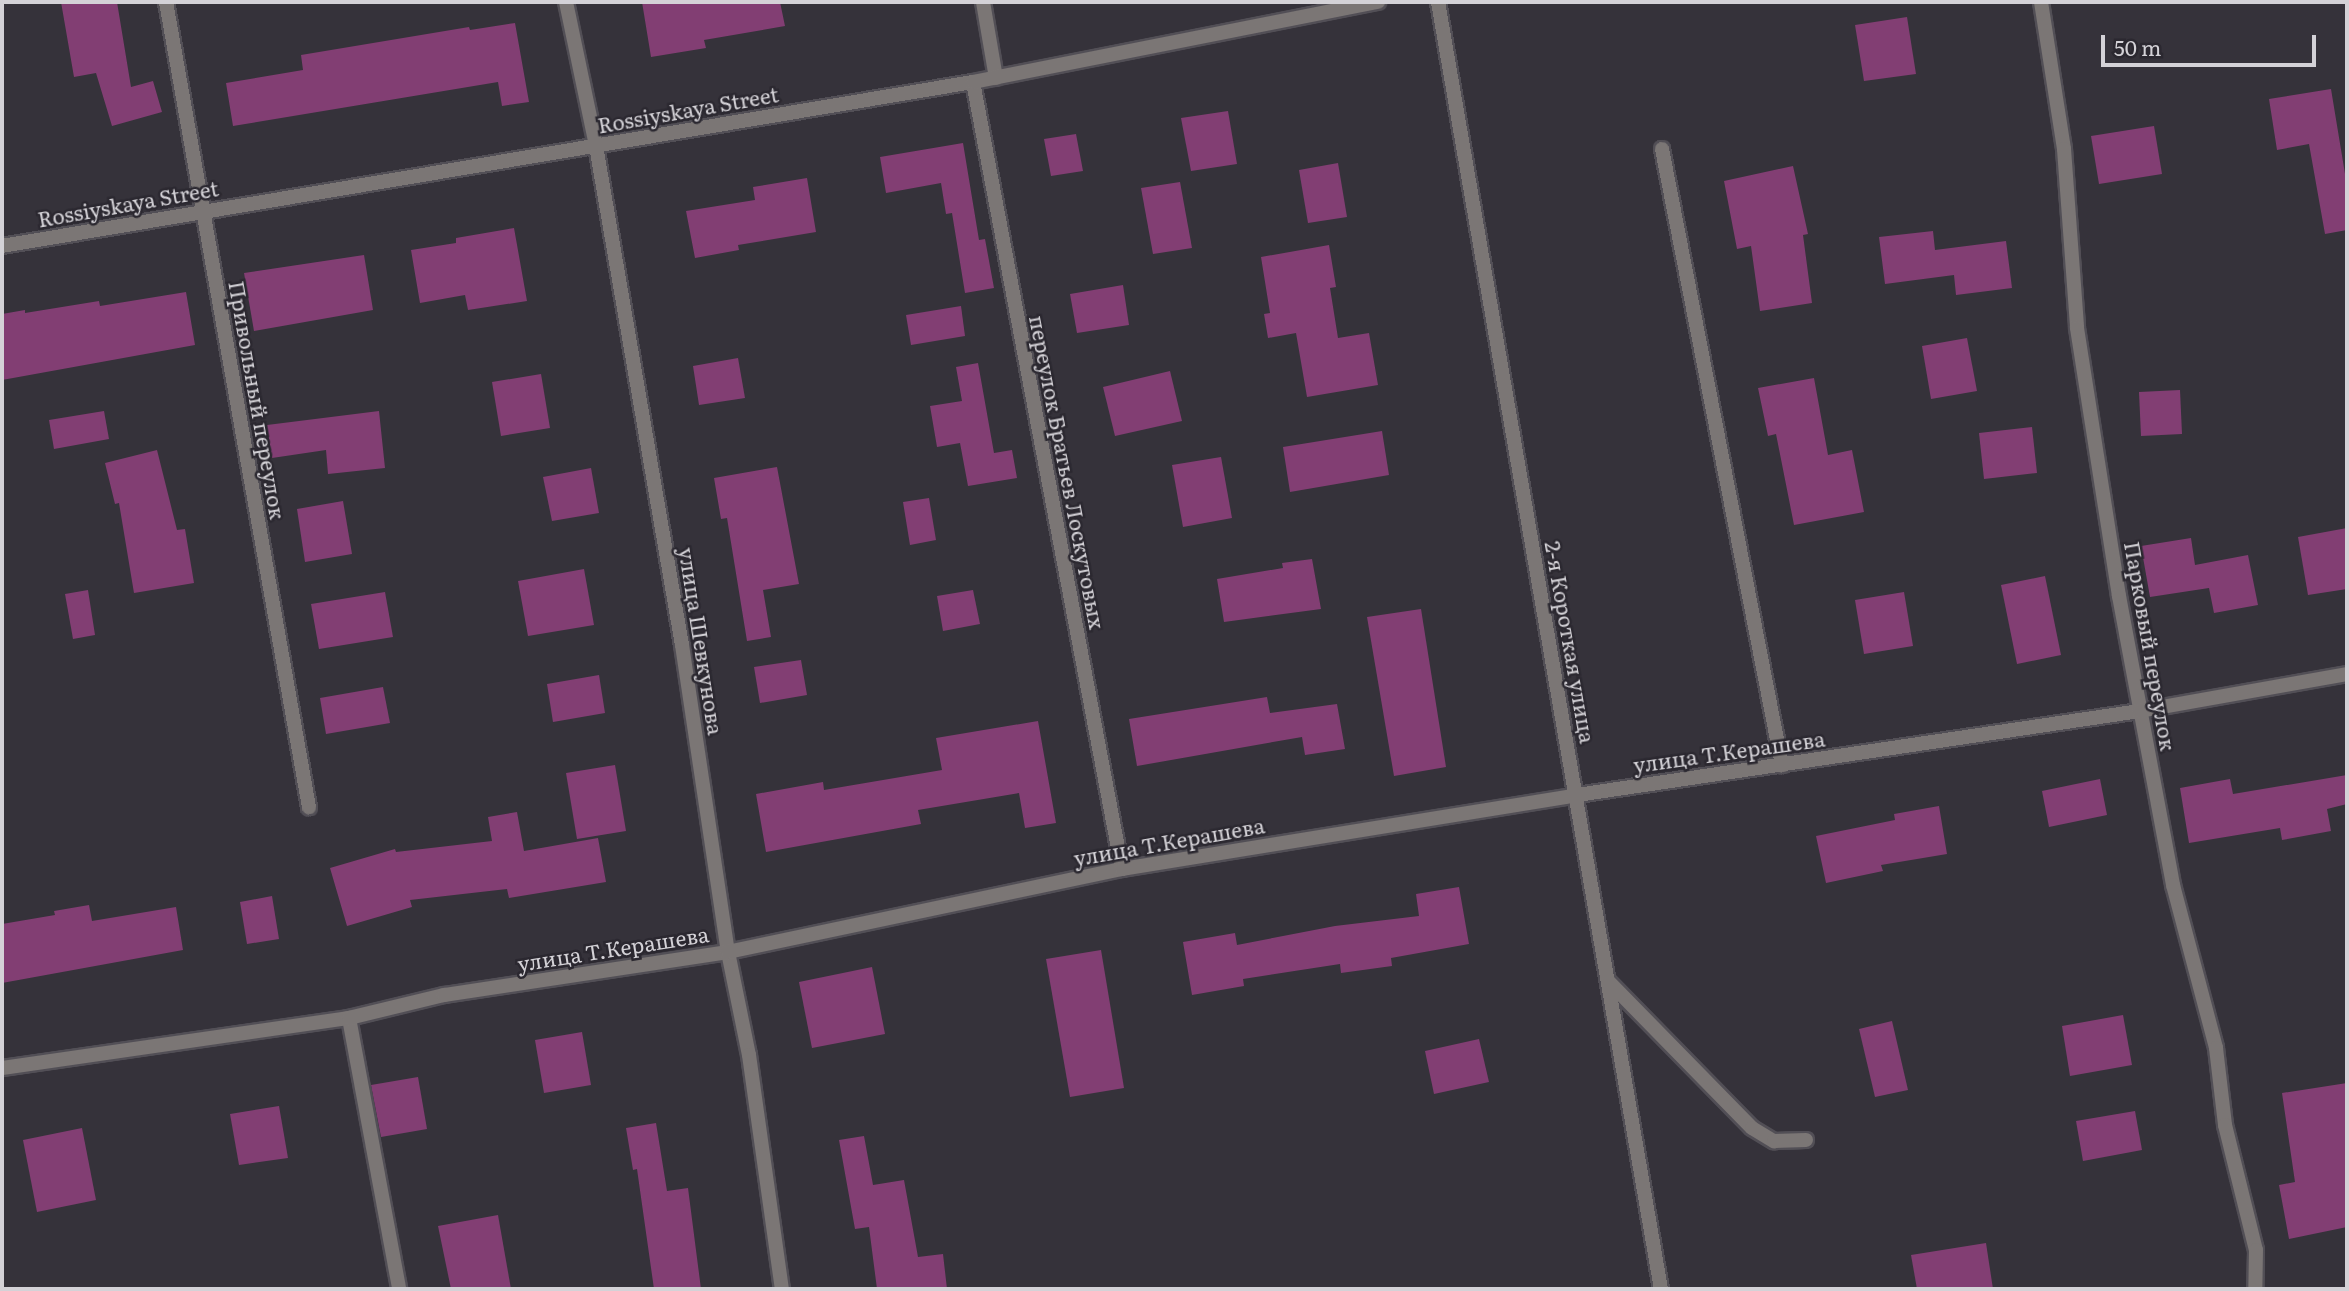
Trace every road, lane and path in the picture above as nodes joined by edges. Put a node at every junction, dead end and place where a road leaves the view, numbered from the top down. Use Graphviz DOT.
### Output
graph roads {
  1 [pos="166,2"];
  2 [pos="566,2"];
  3 [pos="982,2"];
  4 [pos="1378,2"];
  5 [pos="1438,2"];
  6 [pos="2041,2"];
  7 [pos="996,78"];
  8 [pos="973,82"];
  9 [pos="596,146"];
  10 [pos="1662,149"];
  11 [pos="202,212"];
  12 [pos="2,246"];
  13 [pos="2347,674"];
  14 [pos="2140,711"];
  15 [pos="1782,765"];
  16 [pos="1577,795"];
  17 [pos="309,807"];
  18 [pos="1122,869"];
  19 [pos="728,952"];
  20 [pos="1609,982"];
  21 [pos="348,1018"];
  22 [pos="2,1068"];
  23 [pos="1806,1140"];
  24 [pos="399,1289"];
  25 [pos="782,1289"];
  26 [pos="1661,1289"];
  27 [pos="2255,1289"];
  1 -- 11 [label="street, Привольный переулок"];
  2 -- 9 [label="street, улица Шевкунова"];
  3 -- 7 [label="street"];
  4 -- 7 [label="street, Rossiyskaya Street"];
  5 -- 16 [label="street, 2-я Короткая улица"];
  6 -- 14 [label="street, Парковый переулок"];
  7 -- 8 [label="street, Rossiyskaya Street"];
  8 -- 9 [label="street, Rossiyskaya Street"];
  8 -- 18 [label="street, переулок Братьев Лоскутовых"];
  9 -- 11 [label="street, Rossiyskaya Street"];
  9 -- 19 [label="street, улица Шевкунова"];
  10 -- 15 [label="street"];
  11 -- 12 [label="street, Rossiyskaya Street"];
  11 -- 17 [label="street, Привольный переулок"];
  13 -- 14 [label="street, улица Т.Керашева"];
  14 -- 15 [label="street, улица Т.Керашева"];
  14 -- 27 [label="street, Парковый переулок"];
  15 -- 16 [label="street, улица Т.Керашева"];
  16 -- 18 [label="street, улица Т.Керашева"];
  16 -- 20 [label="street, 2-я Короткая улица"];
  18 -- 19 [label="street, улица Т.Керашева"];
  19 -- 21 [label="street, улица Т.Керашева"];
  19 -- 25 [label="street, улица Шевкунова"];
  20 -- 23 [label="street"];
  20 -- 26 [label="street, 2-я Короткая улица"];
  21 -- 22 [label="street, улица Т.Керашева"];
  21 -- 24 [label="street"];
}
